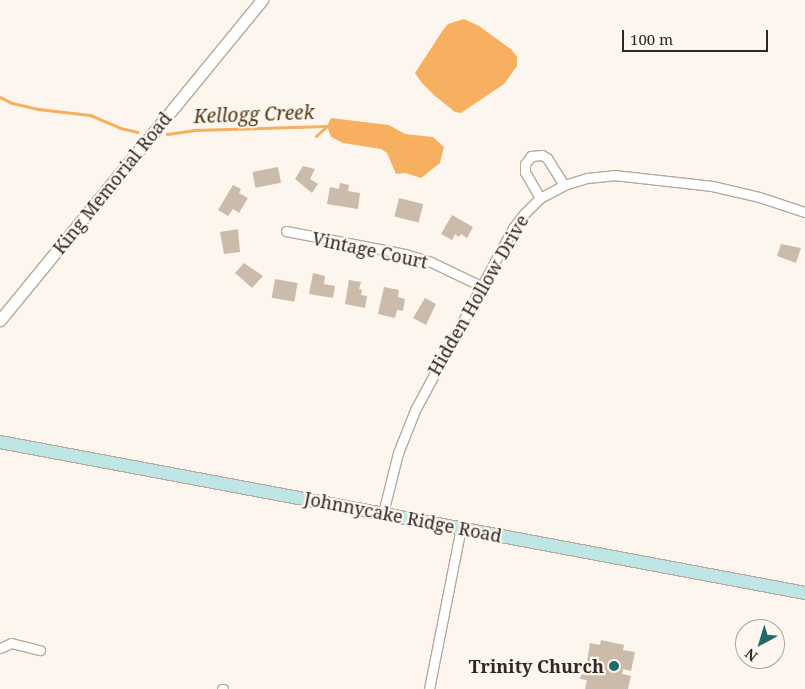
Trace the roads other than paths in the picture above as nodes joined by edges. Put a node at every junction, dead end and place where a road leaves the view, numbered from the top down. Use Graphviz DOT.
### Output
graph roads {
  1 [pos="262,0"];
  2 [pos="564,185"];
  3 [pos="540,198"];
  4 [pos="805,212"];
  5 [pos="286,230"];
  6 [pos="481,286"];
  7 [pos="0,320"];
  8 [pos="0,442"];
  9 [pos="383,513"];
  10 [pos="461,528"];
  11 [pos="805,593"];
  12 [pos="0,648"];
  13 [pos="40,650"];
  14 [pos="428,689"];
  1 -- 7 [label="street, King Memorial Road"];
  2 -- 3 [label="street, Hidden Hollow Drive"];
  2 -- 3 [label="street"];
  2 -- 4 [label="street, Hidden Hollow Drive"];
  3 -- 6 [label="street, Hidden Hollow Drive"];
  5 -- 6 [label="street, Vintage Court"];
  6 -- 9 [label="street, Hidden Hollow Drive"];
  8 -- 9 [label="main road, Johnnycake Ridge Road"];
  9 -- 10 [label="main road, Johnnycake Ridge Road"];
  10 -- 11 [label="main road, Johnnycake Ridge Road"];
  10 -- 14 [label="street"];
  12 -- 13 [label="street"];
}
